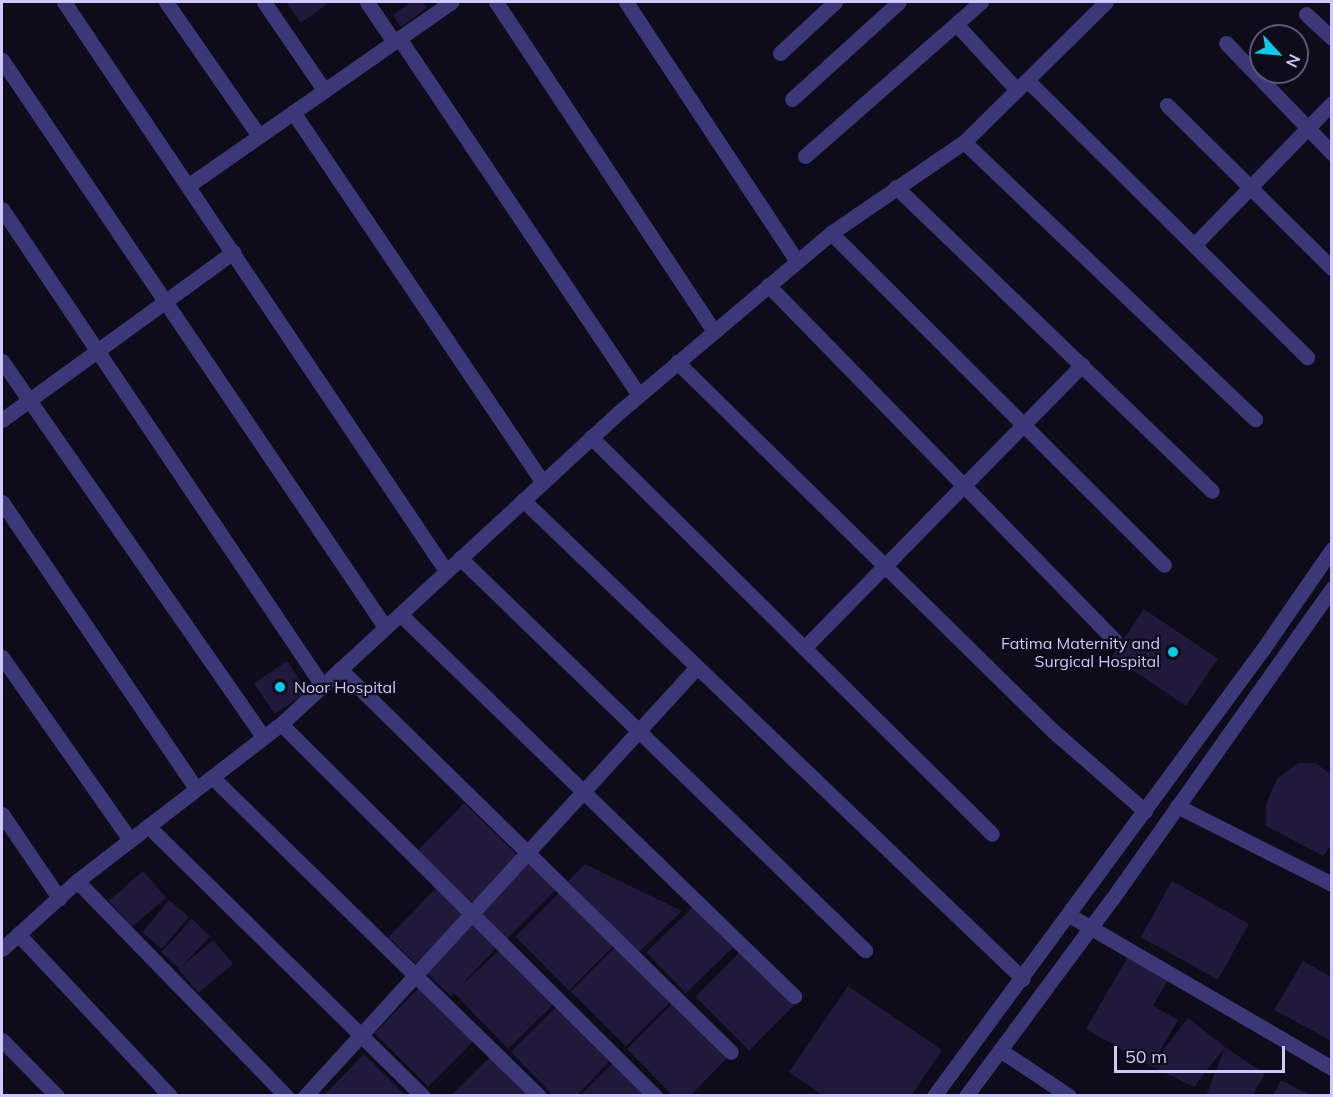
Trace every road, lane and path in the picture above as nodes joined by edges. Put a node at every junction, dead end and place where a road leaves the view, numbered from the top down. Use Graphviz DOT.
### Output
graph roads {
  1 [pos="64,2"];
  2 [pos="166,2"];
  3 [pos="264,2"];
  4 [pos="367,2"];
  5 [pos="451,2"];
  6 [pos="496,2"];
  7 [pos="626,2"];
  8 [pos="899,2"];
  9 [pos="981,2"];
  10 [pos="1106,2"];
  11 [pos="826,4"];
  12 [pos="1306,14"];
  13 [pos="956,24"];
  14 [pos="1332,38"];
  15 [pos="396,40"];
  16 [pos="1226,43"];
  17 [pos="780,53"];
  18 [pos="2,60"];
  19 [pos="1022,85"];
  20 [pos="324,90"];
  21 [pos="792,99"];
  22 [pos="1332,104"];
  23 [pos="1167,105"];
  24 [pos="293,112"];
  25 [pos="1308,128"];
  26 [pos="259,136"];
  27 [pos="964,142"];
  28 [pos="1332,153"];
  29 [pos="805,156"];
  30 [pos="189,185"];
  31 [pos="896,187"];
  32 [pos="1250,187"];
  33 [pos="2,209"];
  34 [pos="831,233"];
  35 [pos="1194,245"];
  36 [pos="233,252"];
  37 [pos="797,261"];
  38 [pos="1332,268"];
  39 [pos="768,285"];
  40 [pos="163,302"];
  41 [pos="714,331"];
  42 [pos="99,350"];
  43 [pos="1307,357"];
  44 [pos="2,361"];
  45 [pos="678,362"];
  46 [pos="1082,365"];
  47 [pos="639,395"];
  48 [pos="28,400"];
  49 [pos="1256,419"];
  50 [pos="2,420"];
  51 [pos="1024,425"];
  52 [pos="591,437"];
  53 [pos="543,482"];
  54 [pos="964,486"];
  55 [pos="1212,491"];
  56 [pos="523,500"];
  57 [pos="4,511"];
  58 [pos="1332,549"];
  59 [pos="460,558"];
  60 [pos="1164,565"];
  61 [pos="885,566"];
  62 [pos="1326,568"];
  63 [pos="446,571"];
  64 [pos="1332,588"];
  65 [pos="399,614"];
  66 [pos="385,627"];
  67 [pos="1114,640"];
  68 [pos="804,648"];
  69 [pos="2,657"];
  70 [pos="697,667"];
  71 [pos="340,669"];
  72 [pos="322,685"];
  73 [pos="281,724"];
  74 [pos="638,731"];
  75 [pos="263,737"];
  76 [pos="212,777"];
  77 [pos="196,789"];
  78 [pos="583,792"];
  79 [pos="1177,806"];
  80 [pos="1145,811"];
  81 [pos="2,814"];
  82 [pos="148,826"];
  83 [pos="992,834"];
  84 [pos="130,840"];
  85 [pos="527,853"];
  86 [pos="77,881"];
  87 [pos="1332,884"];
  88 [pos="59,898"];
  89 [pos="472,914"];
  90 [pos="1069,915"];
  91 [pos="1090,927"];
  92 [pos="18,934"];
  93 [pos="2,949"];
  94 [pos="865,950"];
  95 [pos="416,975"];
  96 [pos="1023,979"];
  97 [pos="794,996"];
  98 [pos="360,1036"];
  99 [pos="2,1040"];
  100 [pos="1000,1050"];
  101 [pos="731,1052"];
  102 [pos="1332,1068"];
  103 [pos="57,1095"];
  104 [pos="170,1095"];
  105 [pos="286,1095"];
  106 [pos="305,1095"];
  107 [pos="423,1095"];
  108 [pos="538,1095"];
  109 [pos="655,1095"];
  110 [pos="934,1095"];
  111 [pos="966,1095"];
  112 [pos="1069,1095"];
  1 -- 30 [label="street"];
  2 -- 26 [label="street"];
  3 -- 20 [label="street"];
  4 -- 15 [label="street"];
  5 -- 15 [label="street"];
  6 -- 41 [label="street"];
  7 -- 37 [label="street"];
  8 -- 21 [label="street"];
  9 -- 13 [label="street"];
  10 -- 19 [label="street"];
  11 -- 17 [label="street"];
  12 -- 14 [label="street"];
  13 -- 19 [label="street"];
  13 -- 29 [label="street"];
  15 -- 20 [label="street"];
  15 -- 47 [label="street"];
  16 -- 25 [label="street"];
  18 -- 40 [label="street"];
  19 -- 27 [label="street"];
  19 -- 35 [label="street"];
  20 -- 24 [label="street"];
  22 -- 25 [label="street"];
  23 -- 32 [label="street"];
  24 -- 26 [label="street"];
  24 -- 53 [label="street"];
  25 -- 28 [label="street"];
  25 -- 32 [label="street"];
  26 -- 30 [label="street"];
  27 -- 31 [label="street"];
  27 -- 49 [label="street"];
  30 -- 36 [label="street"];
  31 -- 34 [label="street"];
  31 -- 46 [label="street"];
  32 -- 35 [label="street"];
  32 -- 38 [label="street"];
  33 -- 42 [label="street"];
  34 -- 37 [label="street"];
  34 -- 51 [label="street"];
  35 -- 43 [label="street"];
  36 -- 40 [label="street"];
  36 -- 63 [label="street"];
  37 -- 39 [label="street"];
  39 -- 41 [label="street"];
  39 -- 54 [label="street"];
  40 -- 42 [label="street"];
  40 -- 66 [label="street"];
  41 -- 45 [label="street"];
  42 -- 48 [label="street"];
  42 -- 72 [label="street"];
  44 -- 48 [label="street"];
  45 -- 47 [label="street"];
  45 -- 61 [label="street"];
  46 -- 51 [label="street"];
  46 -- 55 [label="street"];
  47 -- 52 [label="street"];
  48 -- 50 [label="street"];
  48 -- 75 [label="street"];
  51 -- 54 [label="street"];
  51 -- 60 [label="street"];
  52 -- 53 [label="street"];
  52 -- 68 [label="street"];
  53 -- 56 [label="street"];
  54 -- 61 [label="street"];
  54 -- 67 [label="street"];
  56 -- 59 [label="street"];
  56 -- 70 [label="street"];
  57 -- 77 [label="street"];
  58 -- 62 [label="street"];
  59 -- 63 [label="street"];
  59 -- 74 [label="street"];
  61 -- 68 [label="street"];
  61 -- 80 [label="street"];
  62 -- 80 [label="street"];
  63 -- 65 [label="street"];
  64 -- 79 [label="street"];
  65 -- 66 [label="street"];
  65 -- 78 [label="street"];
  66 -- 71 [label="street"];
  68 -- 83 [label="street"];
  69 -- 84 [label="street"];
  70 -- 74 [label="street"];
  70 -- 96 [label="street"];
  71 -- 72 [label="street"];
  71 -- 85 [label="street"];
  72 -- 73 [label="street"];
  73 -- 75 [label="street"];
  73 -- 89 [label="street"];
  74 -- 78 [label="street"];
  74 -- 94 [label="street"];
  75 -- 76 [label="street"];
  76 -- 77 [label="street"];
  76 -- 95 [label="street"];
  77 -- 82 [label="street"];
  78 -- 85 [label="street"];
  78 -- 97 [label="street"];
  79 -- 87 [label="street"];
  79 -- 91 [label="street"];
  80 -- 90 [label="street"];
  81 -- 88 [label="street"];
  82 -- 84 [label="street"];
  82 -- 98 [label="street"];
  84 -- 86 [label="street"];
  85 -- 89 [label="street"];
  85 -- 101 [label="street"];
  86 -- 88 [label="street"];
  86 -- 105 [label="street"];
  88 -- 92 [label="street"];
  89 -- 95 [label="street"];
  89 -- 109 [label="street"];
  90 -- 91 [label="street"];
  90 -- 96 [label="street"];
  91 -- 100 [label="street"];
  91 -- 102 [label="street"];
  92 -- 93 [label="street"];
  92 -- 104 [label="street"];
  95 -- 98 [label="street"];
  95 -- 108 [label="street"];
  96 -- 110 [label="street"];
  98 -- 106 [label="street"];
  98 -- 107 [label="street"];
  99 -- 103 [label="street"];
  100 -- 111 [label="street"];
  100 -- 112 [label="street"];
}
